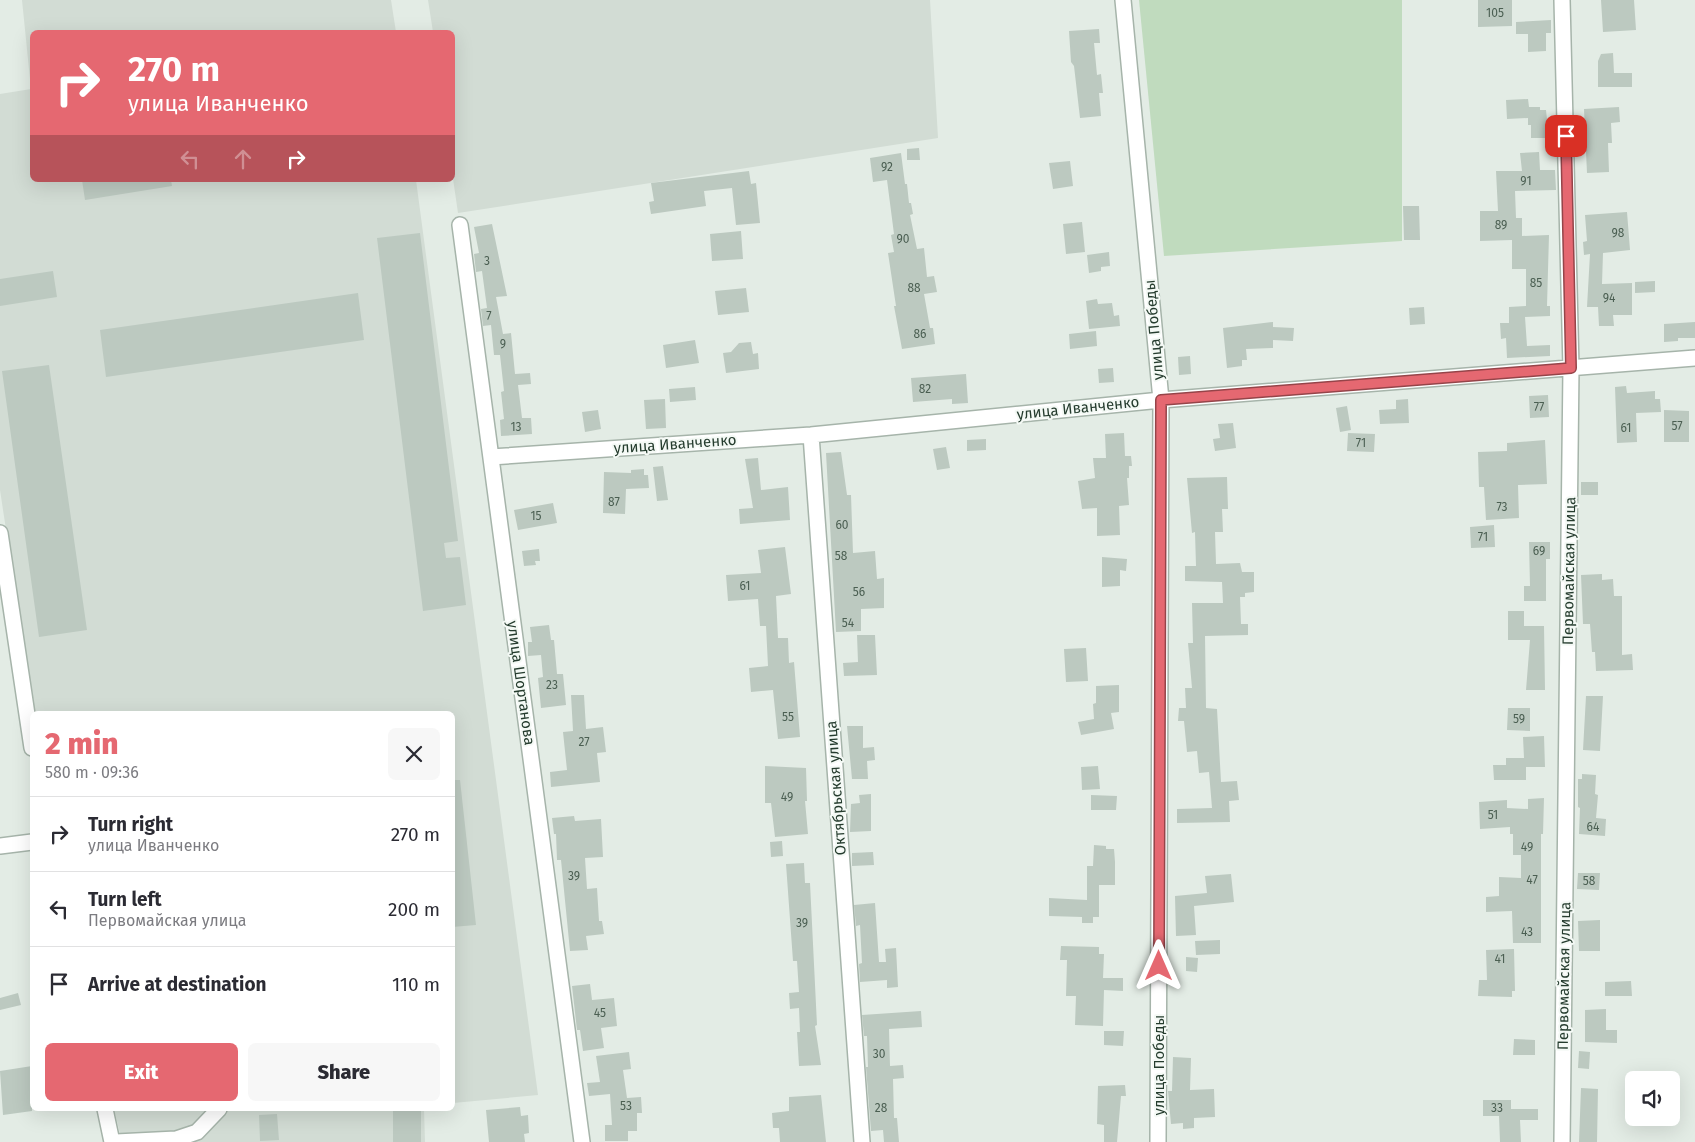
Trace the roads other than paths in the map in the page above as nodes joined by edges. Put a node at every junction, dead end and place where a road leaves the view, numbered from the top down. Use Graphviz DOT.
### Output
graph roads {
  1 [pos="1123,0"];
  2 [pos="1562,0"];
  3 [pos="460,225"];
  4 [pos="1695,358"];
  5 [pos="1571,368"];
  6 [pos="1161,400"];
  7 [pos="811,435"];
  8 [pos="491,457"];
  9 [pos="0,533"];
  10 [pos="30,735"];
  11 [pos="30,842"];
  12 [pos="0,846"];
  13 [pos="105,1111"];
  14 [pos="216,1111"];
  15 [pos="112,1142"];
  16 [pos="116,1142"];
  17 [pos="582,1142"];
  18 [pos="862,1142"];
  19 [pos="1158,1142"];
  20 [pos="1562,1142"];
  1 -- 6 [label="street, улица Победы"];
  2 -- 5 [label="street, Первомайская улица"];
  3 -- 8 [label="street, улица Шортанова"];
  4 -- 5 [label="street, улица Иванченко"];
  5 -- 6 [label="street, улица Иванченко"];
  5 -- 20 [label="street, Первомайская улица"];
  6 -- 7 [label="street, улица Иванченко"];
  6 -- 19 [label="street, улица Победы"];
  7 -- 8 [label="street, улица Иванченко"];
  7 -- 18 [label="street, Октябрьская улица"];
  8 -- 17 [label="street, улица Шортанова"];
  9 -- 10 [label="street"];
  11 -- 12 [label="street"];
  13 -- 15 [label="street"];
  14 -- 16 [label="street"];
}
